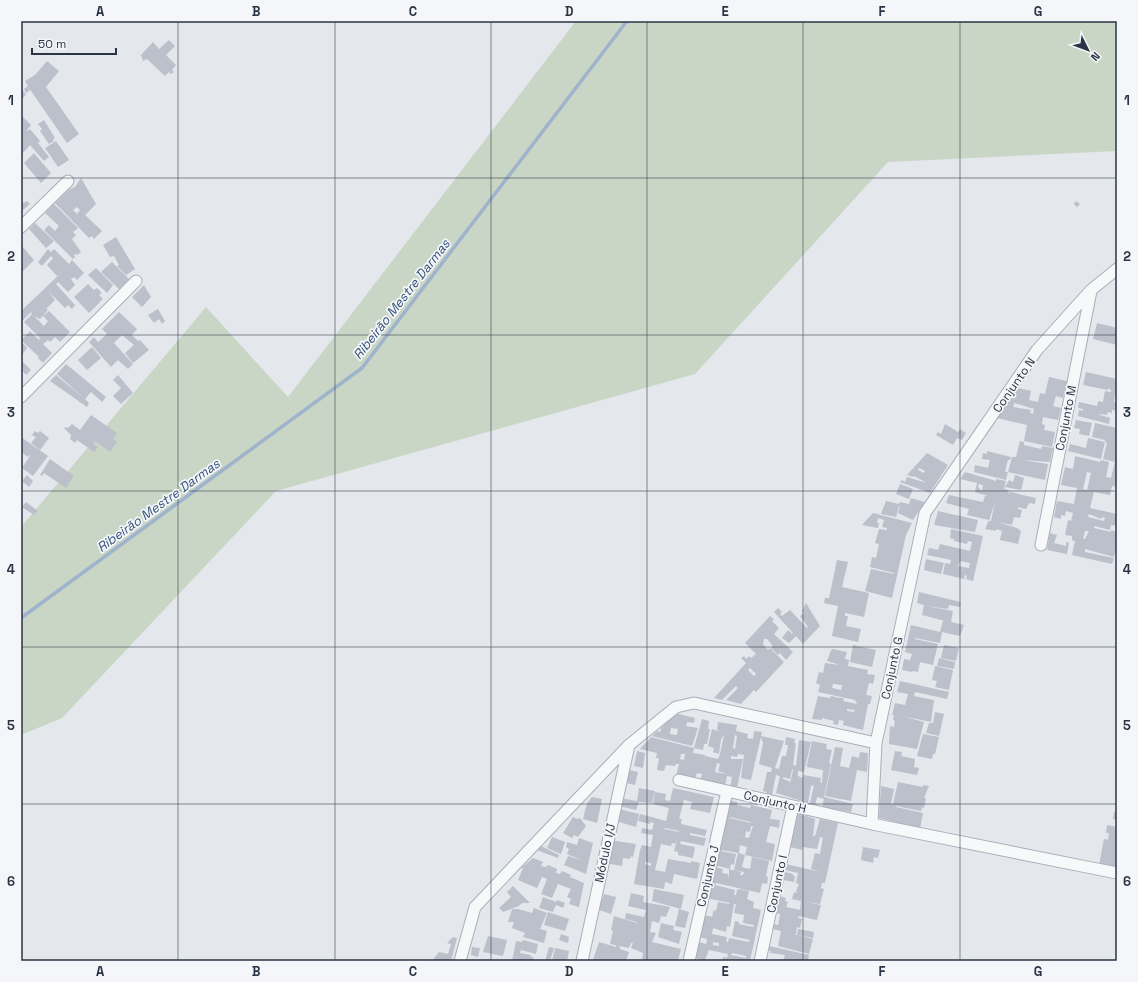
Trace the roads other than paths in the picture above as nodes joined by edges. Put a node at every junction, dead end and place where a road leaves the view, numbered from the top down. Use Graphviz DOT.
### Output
graph roads {
  1 [pos="68,181"];
  2 [pos="21,227"];
  3 [pos="1117,269"];
  4 [pos="136,281"];
  5 [pos="1091,290"];
  6 [pos="21,397"];
  7 [pos="925,513"];
  8 [pos="1041,545"];
  9 [pos="876,743"];
  10 [pos="629,745"];
  11 [pos="679,780"];
  12 [pos="727,791"];
  13 [pos="793,806"];
  14 [pos="872,824"];
  15 [pos="1117,873"];
  16 [pos="460,961"];
  17 [pos="582,961"];
  18 [pos="689,961"];
  19 [pos="760,961"];
  1 -- 2 [label="street"];
  3 -- 5 [label="street, Conjunto N"];
  4 -- 6 [label="street"];
  5 -- 7 [label="street, Conjunto N"];
  5 -- 8 [label="street, Conjunto M"];
  7 -- 9 [label="street, Conjunto G"];
  9 -- 10 [label="street"];
  9 -- 14 [label="street, Conjunto G"];
  10 -- 16 [label="street"];
  10 -- 17 [label="street, Módulo I/J"];
  11 -- 12 [label="street, Conjunto H"];
  12 -- 13 [label="street, Conjunto H"];
  12 -- 18 [label="street, Conjunto J"];
  13 -- 14 [label="street, Conjunto H"];
  13 -- 19 [label="street, Conjunto I"];
  14 -- 15 [label="street, Conjunto H"];
}
